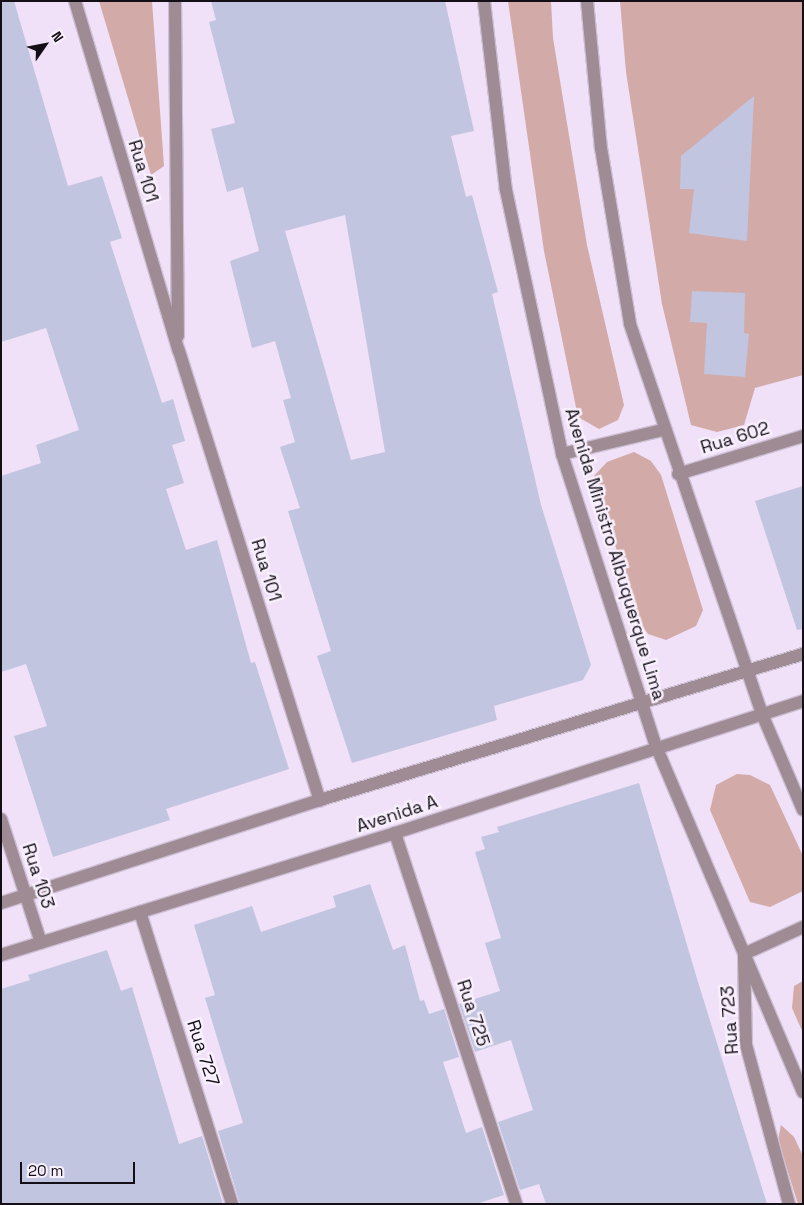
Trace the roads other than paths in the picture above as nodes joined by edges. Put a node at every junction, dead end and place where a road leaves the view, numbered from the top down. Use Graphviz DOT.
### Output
graph roads {
  1 [pos="75,1"];
  2 [pos="175,1"];
  3 [pos="484,1"];
  4 [pos="587,1"];
  5 [pos="178,351"];
  6 [pos="663,430"];
  7 [pos="803,436"];
  8 [pos="562,454"];
  9 [pos="678,474"];
  10 [pos="803,654"];
  11 [pos="746,670"];
  12 [pos="803,701"];
  13 [pos="641,704"];
  14 [pos="762,714"];
  15 [pos="656,746"];
  16 [pos="320,800"];
  17 [pos="803,810"];
  18 [pos="1,820"];
  19 [pos="395,833"];
  20 [pos="25,896"];
  21 [pos="1,903"];
  22 [pos="140,912"];
  23 [pos="803,927"];
  24 [pos="41,942"];
  25 [pos="744,954"];
  26 [pos="1,955"];
  27 [pos="803,1092"];
  28 [pos="232,1204"];
  29 [pos="516,1204"];
  30 [pos="789,1204"];
  1 -- 5 [label="street, Rua 101"];
  2 -- 5 [label="street, Rua 101"];
  3 -- 8 [label="street, Avenida Ministro Albuquerque Lima"];
  4 -- 6 [label="street"];
  5 -- 16 [label="street, Rua 101"];
  6 -- 8 [label="street"];
  6 -- 9 [label="street"];
  7 -- 9 [label="street, Rua 602"];
  8 -- 13 [label="street, Avenida Ministro Albuquerque Lima"];
  9 -- 11 [label="street"];
  10 -- 11 [label="street, Avenida A"];
  11 -- 13 [label="street, Avenida A"];
  11 -- 14 [label="street"];
  12 -- 14 [label="street, Avenida A"];
  13 -- 15 [label="street, Avenida Ministro Albuquerque Lima"];
  13 -- 16 [label="street, Avenida A"];
  14 -- 15 [label="street, Avenida A"];
  14 -- 17 [label="street"];
  15 -- 19 [label="street, Avenida A"];
  15 -- 25 [label="street, Avenida Ministro Albuquerque Lima"];
  16 -- 20 [label="street, Avenida A"];
  18 -- 20 [label="street, Rua 103"];
  19 -- 22 [label="street, Avenida A"];
  19 -- 29 [label="street, Rua 725"];
  20 -- 21 [label="street, Avenida A"];
  20 -- 24 [label="street, Rua 103"];
  22 -- 24 [label="street, Avenida A"];
  22 -- 28 [label="street, Rua 727"];
  23 -- 25 [label="street"];
  24 -- 26 [label="street, Avenida A"];
  25 -- 27 [label="street, Avenida Ministro Albuquerque Lima"];
  25 -- 30 [label="street, Rua 723"];
}
